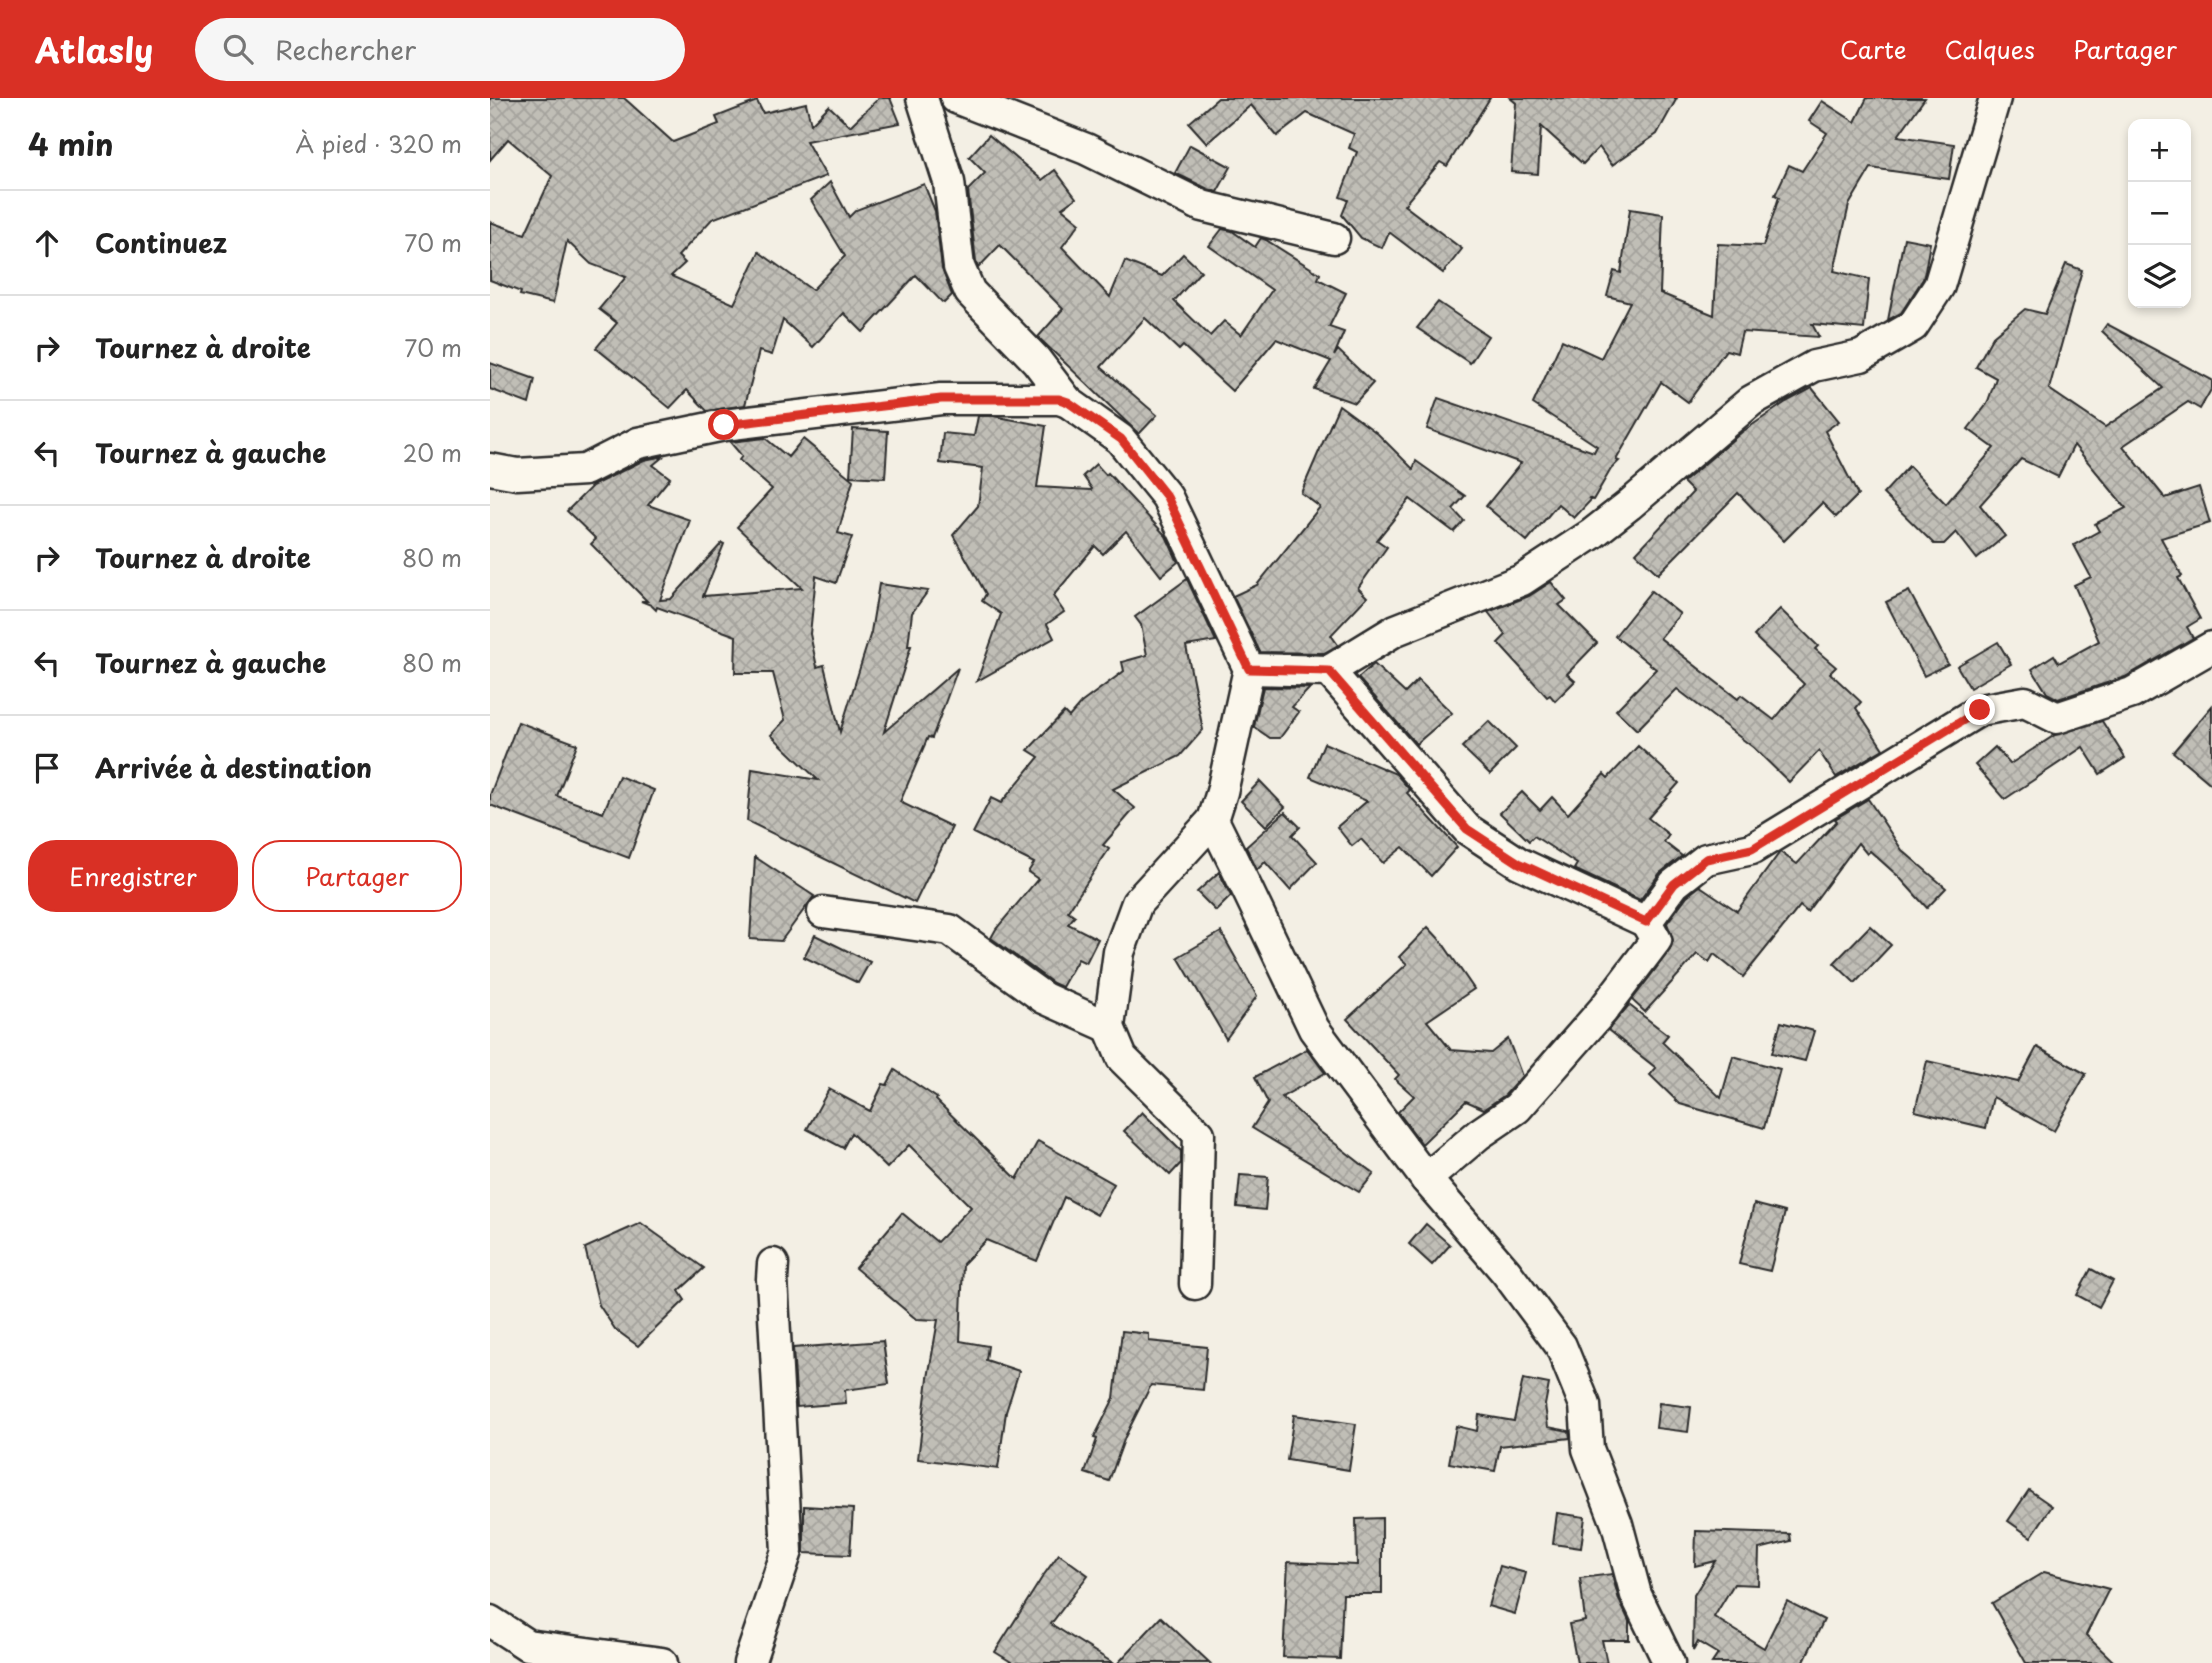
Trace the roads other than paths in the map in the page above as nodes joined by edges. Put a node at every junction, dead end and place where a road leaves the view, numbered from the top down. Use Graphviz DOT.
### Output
graph roads {
  1 [pos="922,98"];
  2 [pos="956,98"];
  3 [pos="1995,98"];
  4 [pos="1334,238"];
  5 [pos="1068,402"];
  6 [pos="490,469"];
  7 [pos="2212,647"];
  8 [pos="1249,669"];
  9 [pos="1329,671"];
  10 [pos="1213,820"];
  11 [pos="823,912"];
  12 [pos="1646,922"];
  13 [pos="1109,1027"];
  14 [pos="1426,1179"];
  15 [pos="772,1265"];
  16 [pos="1195,1284"];
  17 [pos="490,1621"];
  18 [pos="662,1663"];
  19 [pos="749,1663"];
  20 [pos="1669,1663"];
  1 -- 5 [label="street"];
  2 -- 4 [label="street"];
  3 -- 9 [label="street"];
  5 -- 6 [label="street"];
  5 -- 8 [label="street"];
  7 -- 12 [label="street"];
  8 -- 9 [label="street"];
  8 -- 10 [label="street"];
  9 -- 12 [label="street"];
  10 -- 13 [label="street"];
  10 -- 14 [label="street"];
  11 -- 13 [label="street"];
  12 -- 14 [label="street"];
  13 -- 16 [label="street"];
  14 -- 20 [label="street"];
  15 -- 19 [label="street"];
  17 -- 18 [label="street"];
}
